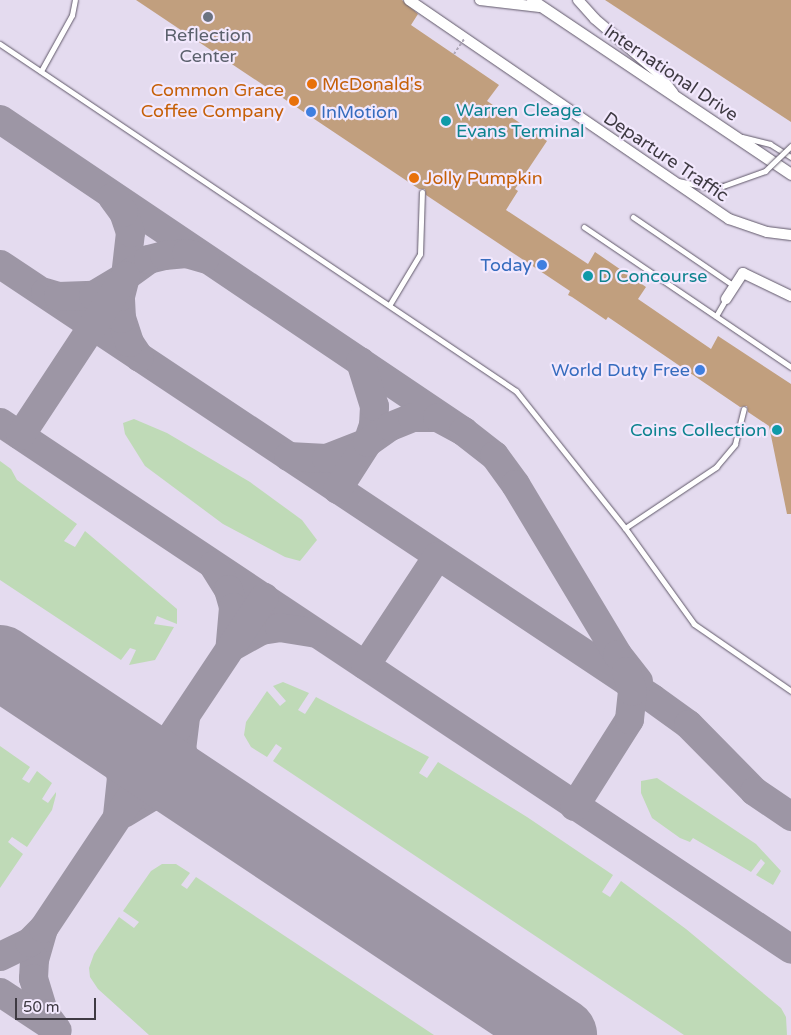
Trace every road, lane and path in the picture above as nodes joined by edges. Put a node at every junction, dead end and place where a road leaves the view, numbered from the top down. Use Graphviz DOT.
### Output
graph roads {
  1 [pos="75,0"];
  2 [pos="409,0"];
  3 [pos="480,0"];
  4 [pos="578,0"];
  5 [pos="536,3"];
  6 [pos="464,39"];
  7 [pos="0,44"];
  8 [pos="454,54"];
  9 [pos="41,71"];
  10 [pos="676,97"];
  11 [pos="734,136"];
  12 [pos="791,146"];
  13 [pos="791,157"];
  14 [pos="791,174"];
  15 [pos="671,180"];
  16 [pos="422,192"];
  17 [pos="633,216"];
  18 [pos="584,227"];
  19 [pos="791,235"];
  20 [pos="735,286"];
  21 [pos="791,296"];
  22 [pos="726,299"];
  23 [pos="390,304"];
  24 [pos="716,316"];
  25 [pos="791,368"];
  26 [pos="744,409"];
  27 [pos="625,528"];
  28 [pos="791,691"];
  1 -- 9 [label="lane"];
  2 -- 6 [label="street, Departure Traffic"];
  3 -- 5 [label="street"];
  4 -- 10 [label="street"];
  5 -- 10 [label="street, International Drive"];
  6 -- 8 [label="path, bridge"];
  6 -- 15 [label="street, Departure Traffic"];
  7 -- 9 [label="lane"];
  9 -- 23 [label="lane"];
  10 -- 11 [label="street, International Drive"];
  11 -- 13 [label="lane"];
  11 -- 14 [label="street, International Drive"];
  12 -- 15 [label="lane, bridge"];
  15 -- 19 [label="street, Departure Traffic"];
  16 -- 23 [label="lane"];
  17 -- 20 [label="lane"];
  18 -- 24 [label="lane"];
  20 -- 21 [label="street"];
  20 -- 22 [label="street"];
  22 -- 24 [label="lane"];
  23 -- 27 [label="lane"];
  24 -- 25 [label="lane"];
  26 -- 27 [label="lane"];
  27 -- 28 [label="lane"];
}
